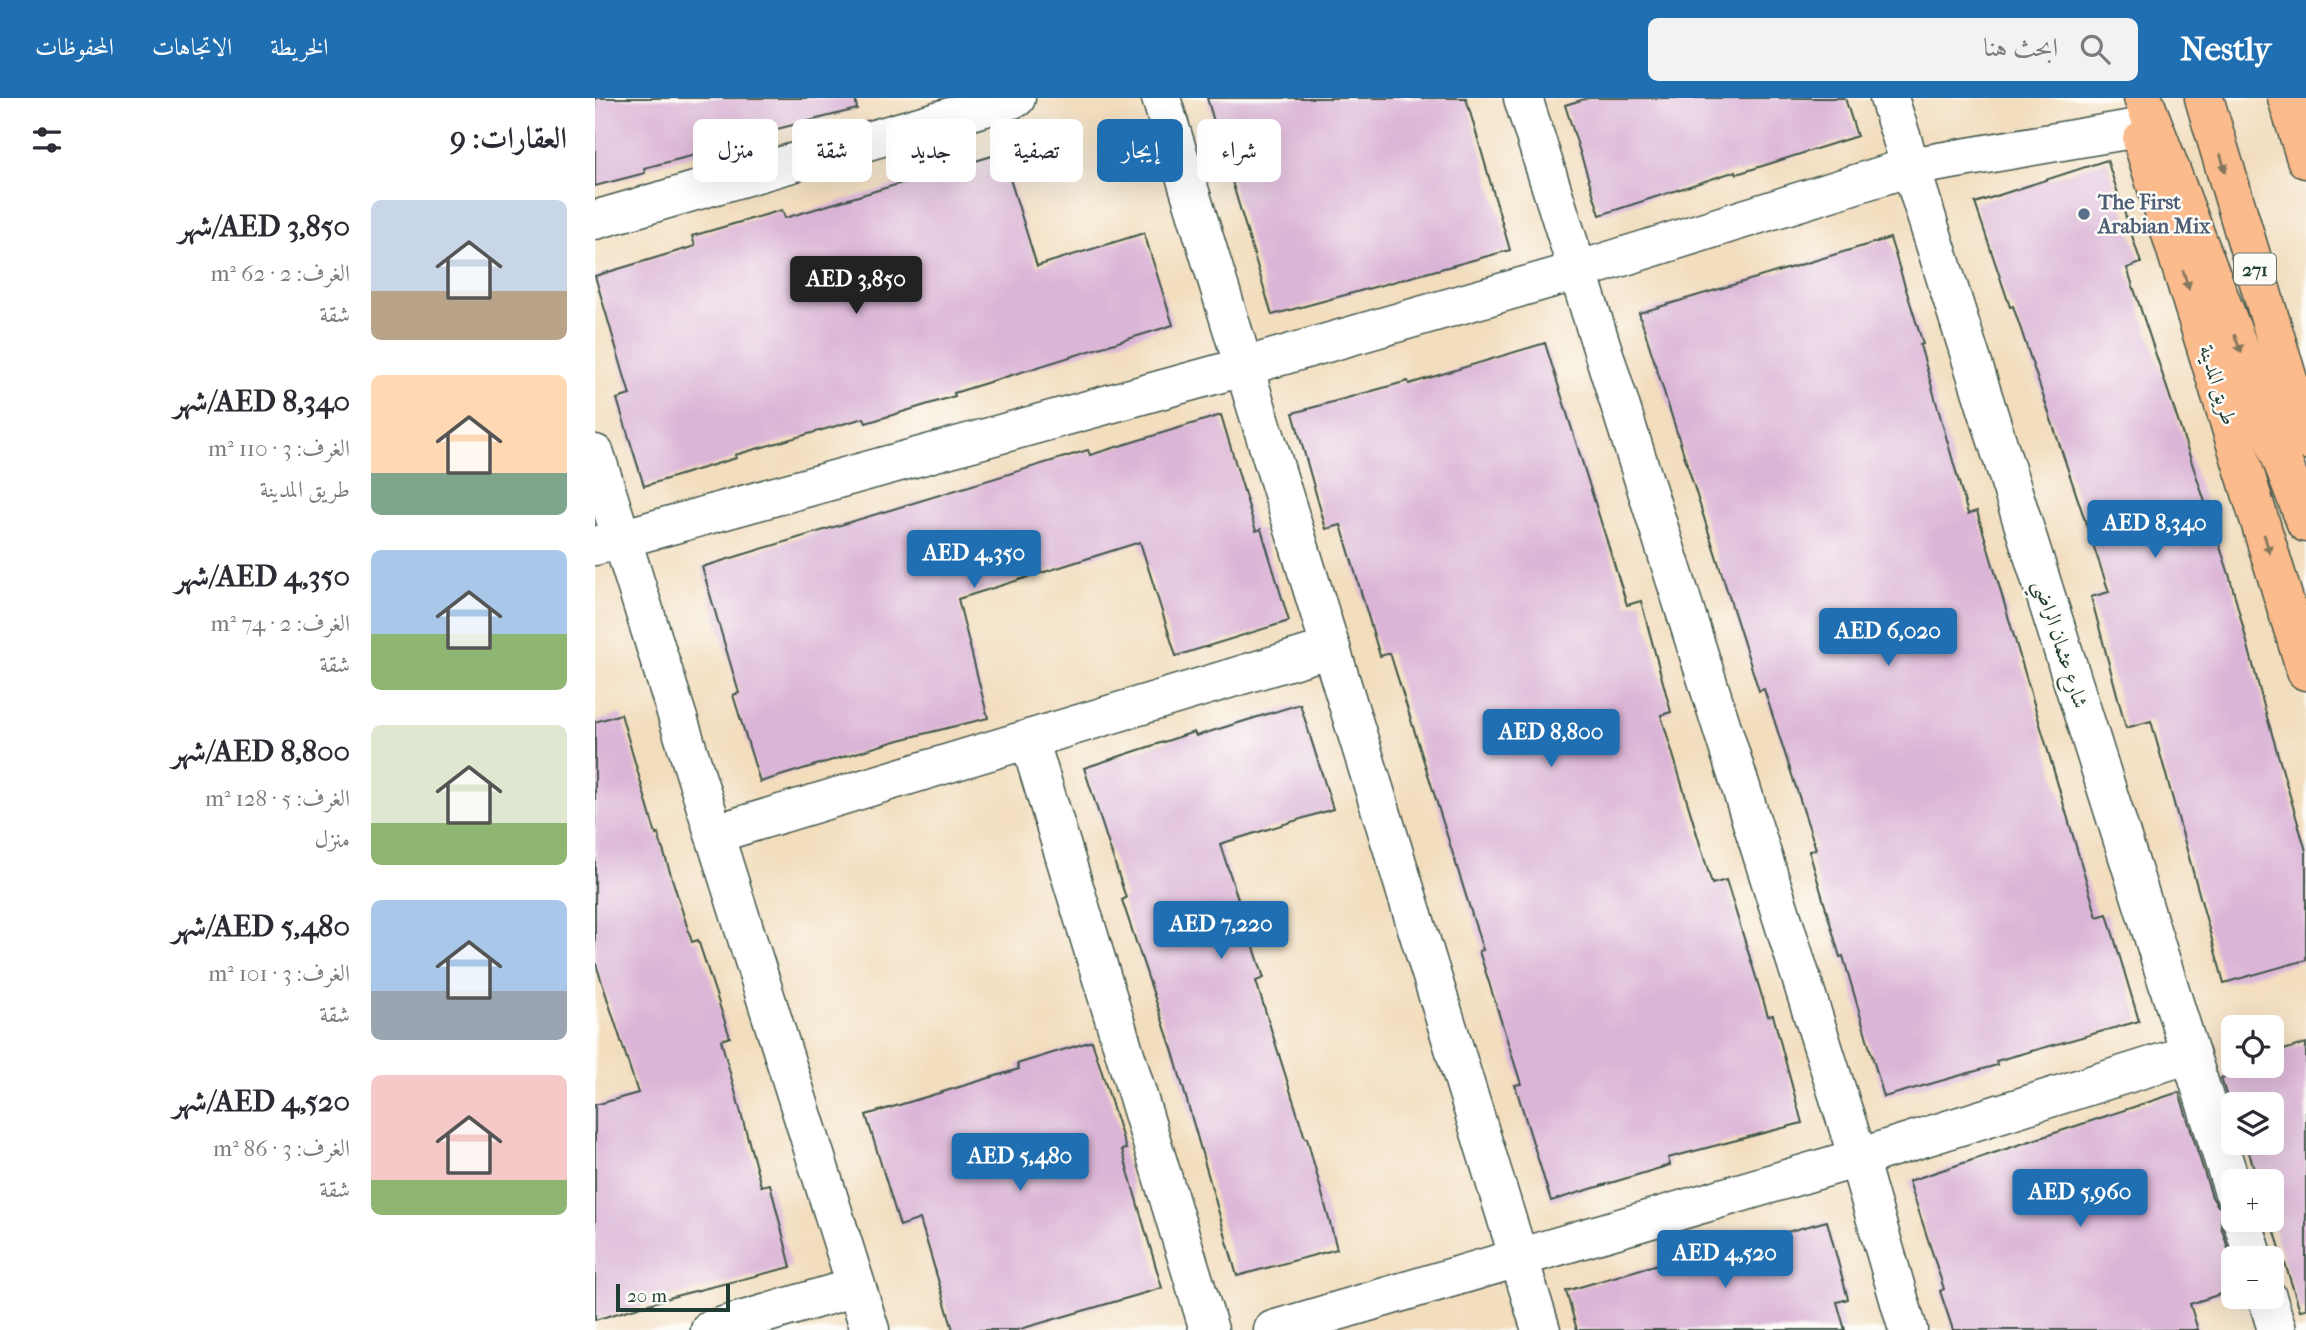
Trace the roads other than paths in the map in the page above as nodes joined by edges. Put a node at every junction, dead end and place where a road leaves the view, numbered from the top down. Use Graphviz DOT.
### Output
graph roads {
  1 [pos="1016,98"];
  2 [pos="1161,98"];
  3 [pos="1523,98"];
  4 [pos="1889,98"];
  5 [pos="2204,98"];
  6 [pos="2287,98"];
  7 [pos="2137,108"];
  8 [pos="2306,159"];
  9 [pos="1910,167"];
  10 [pos="595,220"];
  11 [pos="1577,271"];
  12 [pos="1243,367"];
  13 [pos="2306,440"];
  14 [pos="595,454"];
  15 [pos="2306,523"];
  16 [pos="608,542"];
  17 [pos="1331,648"];
  18 [pos="2306,671"];
  19 [pos="1029,739"];
  20 [pos="714,834"];
  21 [pos="2190,1054"];
  22 [pos="1858,1158"];
  23 [pos="2226,1169"];
  24 [pos="1518,1257"];
  25 [pos="856,1287"];
  26 [pos="2271,1309"];
  27 [pos="711,1330"];
  28 [pos="870,1330"];
  29 [pos="1209,1330"];
  30 [pos="1273,1330"];
  31 [pos="1541,1330"];
  32 [pos="1908,1330"];
  33 [pos="2277,1330"];
  1 -- 10 [label="street"];
  2 -- 12 [label="street"];
  3 -- 11 [label="street"];
  4 -- 9 [label="street, شارع عثمان الراضي"];
  5 -- 13 [label="main road, 271, one-way"];
  6 -- 8 [label="main road"];
  7 -- 9 [label="street"];
  7 -- 15 [label="main road, one-way"];
  7 -- 18 [label="main road, طريق المدينة, one-way"];
  9 -- 11 [label="street"];
  9 -- 21 [label="street, شارع عثمان الراضي"];
  11 -- 12 [label="street"];
  11 -- 22 [label="street"];
  12 -- 16 [label="street"];
  12 -- 17 [label="street"];
  14 -- 16 [label="street"];
  16 -- 20 [label="street"];
  17 -- 19 [label="street"];
  17 -- 24 [label="street"];
  19 -- 20 [label="street"];
  19 -- 29 [label="street"];
  20 -- 25 [label="street"];
  21 -- 22 [label="street"];
  21 -- 23 [label="street, شارع عثمان الراضي"];
  22 -- 24 [label="street"];
  22 -- 32 [label="street"];
  24 -- 30 [label="street"];
  24 -- 31 [label="street"];
  25 -- 27 [label="street"];
  25 -- 28 [label="street"];
  26 -- 33 [label="street"];
}
